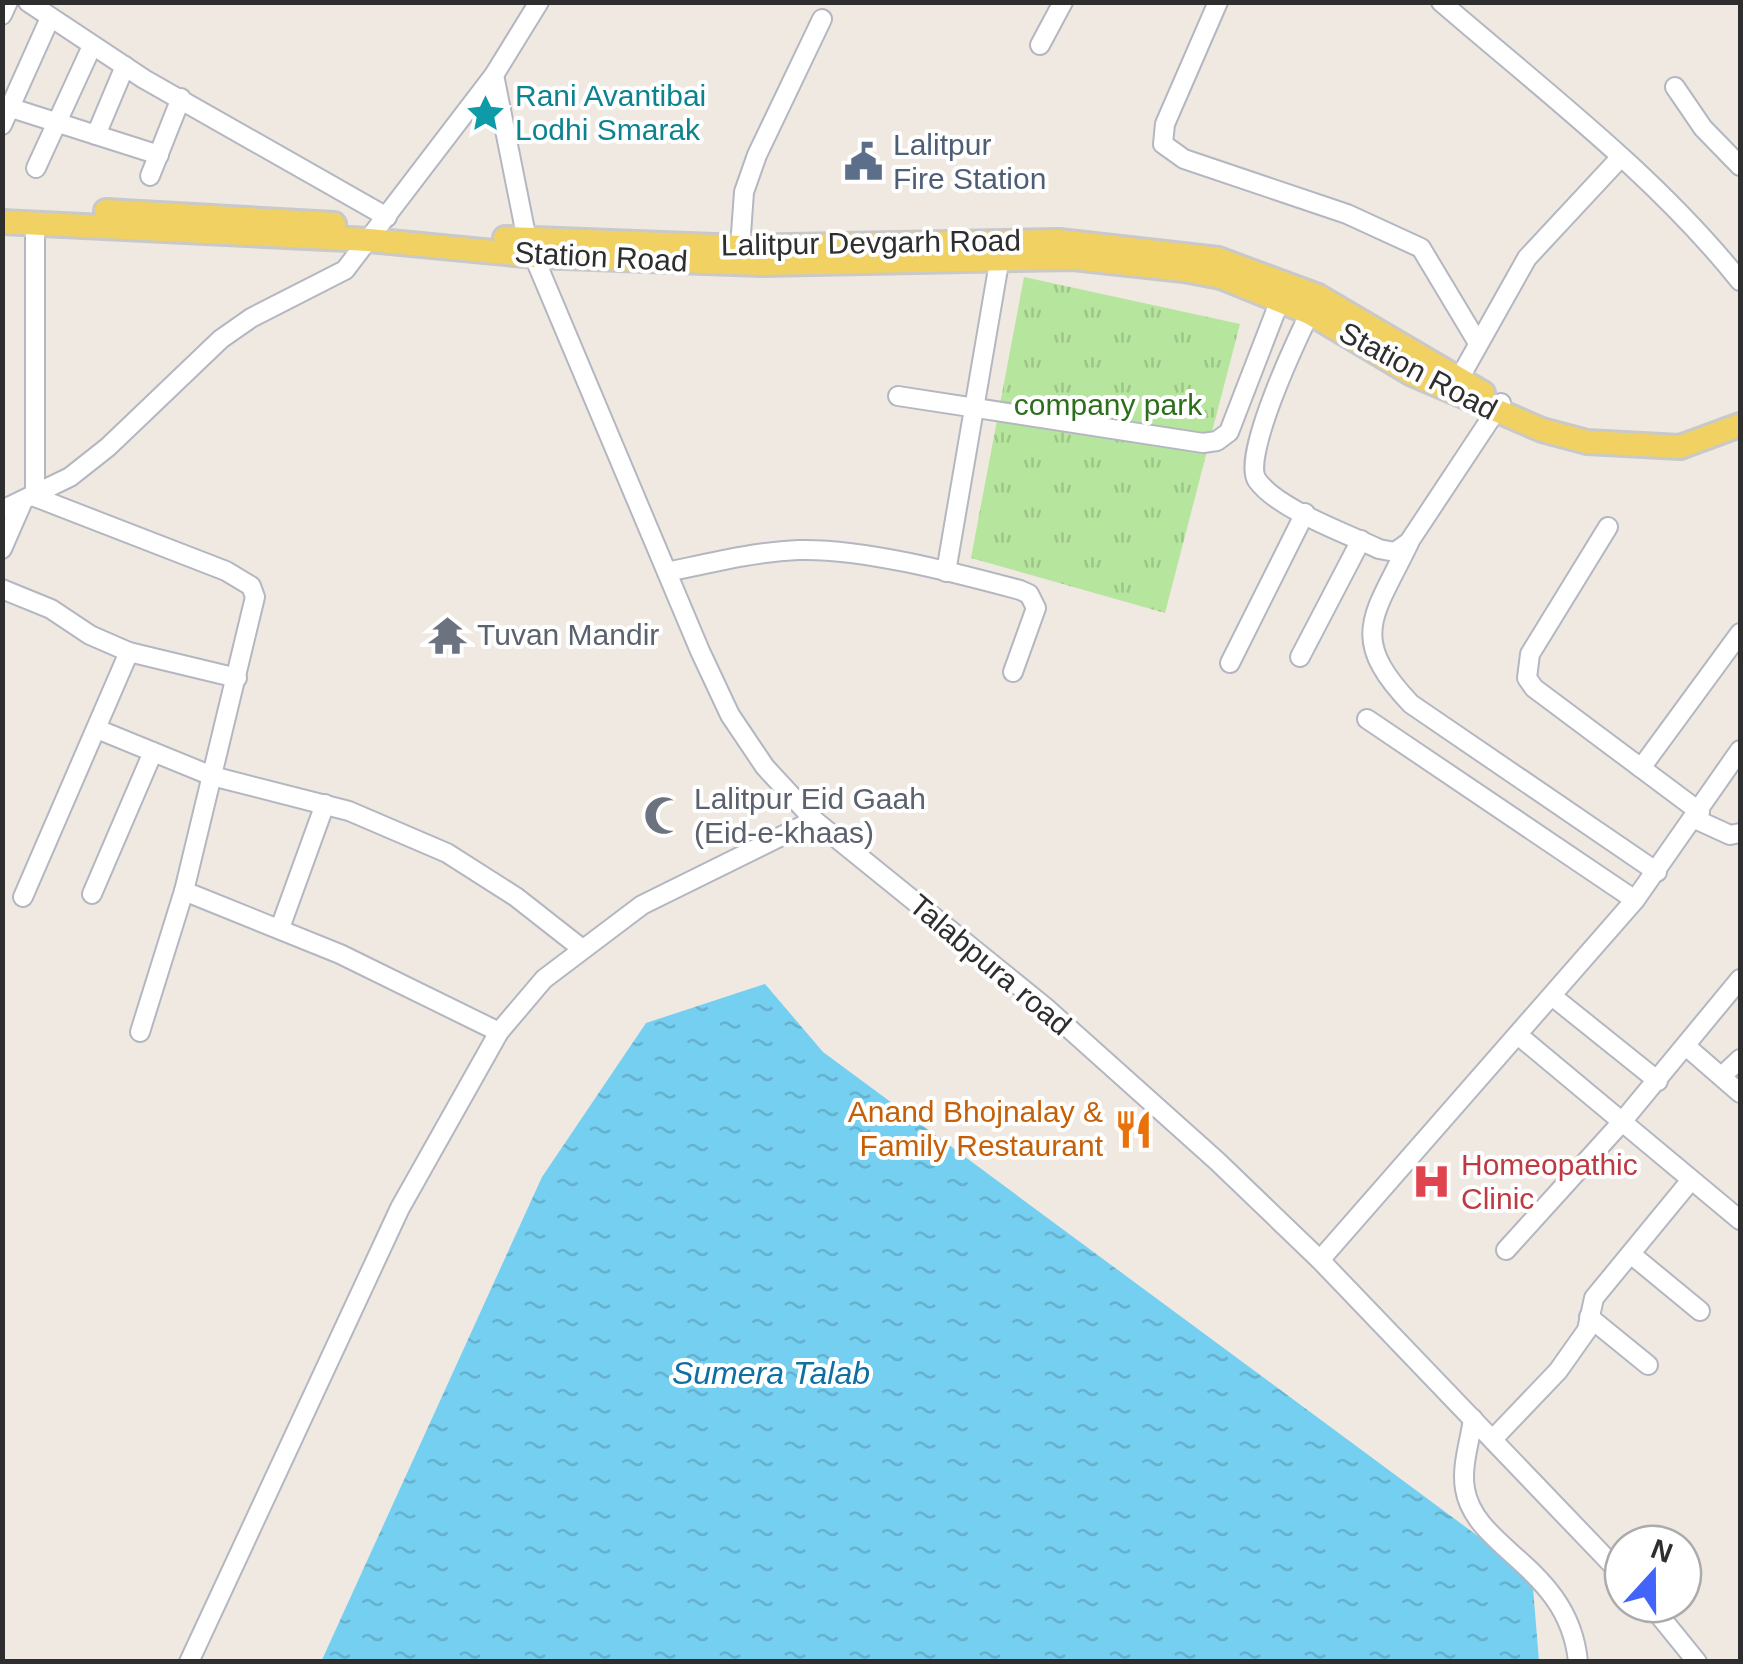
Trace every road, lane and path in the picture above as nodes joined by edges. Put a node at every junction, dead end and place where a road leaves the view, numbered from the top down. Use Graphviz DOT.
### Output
graph roads {
  1 [pos="8,2"];
  2 [pos="28,2"];
  3 [pos="539,2"];
  4 [pos="1063,2"];
  5 [pos="1218,2"];
  6 [pos="1441,2"];
  7 [pos="2,15"];
  8 [pos="50,18"];
  9 [pos="822,19"];
  10 [pos="92,46"];
  11 [pos="1040,46"];
  12 [pos="124,66"];
  13 [pos="494,75"];
  14 [pos="1675,87"];
  15 [pos="181,98"];
  16 [pos="6,106"];
  17 [pos="57,122"];
  18 [pos="2,125"];
  19 [pos="96,134"];
  20 [pos="158,155"];
  21 [pos="1621,157"];
  22 [pos="1740,166"];
  23 [pos="36,168"];
  24 [pos="150,176"];
  25 [pos="2,207"];
  26 [pos="2,222"];
  27 [pos="35,222"];
  28 [pos="378,228"];
  29 [pos="740,247"];
  30 [pos="532,248"];
  31 [pos="1000,256"];
  32 [pos="1740,281"];
  33 [pos="1280,300"];
  34 [pos="1314,304"];
  35 [pos="1478,343"];
  36 [pos="1459,379"];
  37 [pos="898,396"];
  38 [pos="975,405"];
  39 [pos="1498,408"];
  40 [pos="1740,425"];
  41 [pos="29,499"];
  42 [pos="2,510"];
  43 [pos="1305,513"];
  44 [pos="1608,527"];
  45 [pos="1361,540"];
  46 [pos="1409,542"];
  47 [pos="2,549"];
  48 [pos="667,572"];
  49 [pos="946,572"];
  50 [pos="2,589"];
  51 [pos="1740,632"];
  52 [pos="129,652"];
  53 [pos="1300,657"];
  54 [pos="1230,663"];
  55 [pos="1014,672"];
  56 [pos="237,678"];
  57 [pos="1368,719"];
  58 [pos="96,729"];
  59 [pos="1740,750"];
  60 [pos="154,752"];
  61 [pos="1641,768"];
  62 [pos="212,776"];
  63 [pos="325,804"];
  64 [pos="1698,815"];
  65 [pos="814,820"];
  66 [pos="1740,834"];
  67 [pos="1656,872"];
  68 [pos="184,891"];
  69 [pos="92,894"];
  70 [pos="23,897"];
  71 [pos="1635,900"];
  72 [pos="280,928"];
  73 [pos="581,948"];
  74 [pos="1740,980"];
  75 [pos="1552,996"];
  76 [pos="140,1032"];
  77 [pos="498,1032"];
  78 [pos="1518,1035"];
  79 [pos="1686,1047"];
  80 [pos="1740,1059"];
  81 [pos="1722,1076"];
  82 [pos="1658,1081"];
  83 [pos="1740,1093"];
  84 [pos="1622,1122"];
  85 [pos="1692,1180"];
  86 [pos="1740,1220"];
  87 [pos="1506,1250"];
  88 [pos="1632,1255"];
  89 [pos="1320,1260"];
  90 [pos="1700,1311"];
  91 [pos="1589,1317"];
  92 [pos="1648,1365"];
  93 [pos="1474,1419"];
  94 [pos="1493,1439"];
  95 [pos="1603,1555"];
  96 [pos="1666,1624"];
  97 [pos="188,1662"];
  98 [pos="1578,1662"];
  99 [pos="1696,1662"];
  1 -- 7 [label="street"];
  2 -- 8 [label="street"];
  3 -- 13 [label="street"];
  4 -- 11 [label="street"];
  5 -- 35 [label="street"];
  6 -- 21 [label="street"];
  8 -- 10 [label="street"];
  8 -- 16 [label="street"];
  9 -- 29 [label="street"];
  10 -- 12 [label="street"];
  10 -- 17 [label="street"];
  12 -- 15 [label="street"];
  12 -- 19 [label="street"];
  13 -- 28 [label="street"];
  13 -- 30 [label="street, Talabpura road"];
  14 -- 22 [label="street"];
  15 -- 20 [label="street"];
  15 -- 28 [label="street"];
  16 -- 17 [label="street"];
  16 -- 18 [label="street"];
  17 -- 19 [label="street"];
  17 -- 23 [label="street"];
  19 -- 20 [label="street"];
  20 -- 24 [label="street"];
  21 -- 32 [label="street"];
  21 -- 35 [label="street"];
  25 -- 28 [label="main road, Lalitpur Devgarh Road"];
  26 -- 27 [label="main road"];
  27 -- 28 [label="main road"];
  27 -- 41 [label="street"];
  28 -- 30 [label="main road, Lalitpur Devgarh Road"];
  28 -- 41 [label="street"];
  29 -- 30 [label="main road, Lalitpur Devgarh Road"];
  29 -- 34 [label="main road, Lalitpur Devgarh Road"];
  30 -- 31 [label="main road, Station Road"];
  30 -- 48 [label="street, Talabpura road"];
  31 -- 33 [label="main road, Station Road"];
  31 -- 38 [label="street"];
  33 -- 34 [label="main road, Station Road"];
  33 -- 38 [label="street"];
  34 -- 36 [label="main road, Lalitpur Devgarh Road"];
  34 -- 39 [label="main road, Station Road"];
  34 -- 43 [label="street"];
  35 -- 36 [label="street"];
  36 -- 39 [label="main road, Lalitpur Devgarh Road"];
  37 -- 38 [label="street"];
  38 -- 49 [label="street"];
  39 -- 40 [label="main road, Lalitpur Devgarh Road"];
  39 -- 46 [label="street"];
  41 -- 42 [label="street"];
  41 -- 47 [label="street"];
  41 -- 56 [label="street"];
  43 -- 45 [label="street"];
  43 -- 54 [label="street"];
  44 -- 61 [label="street"];
  45 -- 46 [label="street"];
  45 -- 53 [label="street"];
  46 -- 67 [label="street"];
  48 -- 49 [label="street"];
  48 -- 65 [label="street, Talabpura road"];
  49 -- 55 [label="street"];
  50 -- 52 [label="street"];
  51 -- 61 [label="street"];
  52 -- 56 [label="street"];
  52 -- 58 [label="street"];
  56 -- 62 [label="street"];
  57 -- 71 [label="street"];
  58 -- 60 [label="street"];
  58 -- 70 [label="street"];
  59 -- 64 [label="street"];
  60 -- 62 [label="street"];
  60 -- 69 [label="street"];
  61 -- 64 [label="street"];
  62 -- 63 [label="street"];
  62 -- 68 [label="street"];
  63 -- 72 [label="street"];
  63 -- 73 [label="street"];
  64 -- 66 [label="street"];
  64 -- 67 [label="street"];
  65 -- 73 [label="street"];
  65 -- 89 [label="street, Talabpura road"];
  67 -- 71 [label="street"];
  68 -- 72 [label="street"];
  68 -- 76 [label="street"];
  71 -- 75 [label="street"];
  72 -- 77 [label="street"];
  73 -- 77 [label="street"];
  74 -- 79 [label="street"];
  75 -- 78 [label="street"];
  75 -- 82 [label="street"];
  77 -- 97 [label="street"];
  78 -- 84 [label="street"];
  78 -- 89 [label="street"];
  79 -- 81 [label="street"];
  79 -- 82 [label="street"];
  80 -- 81 [label="street"];
  81 -- 83 [label="street"];
  82 -- 84 [label="street"];
  84 -- 85 [label="street"];
  84 -- 87 [label="street"];
  85 -- 86 [label="street"];
  85 -- 88 [label="street"];
  88 -- 90 [label="street"];
  88 -- 91 [label="street"];
  89 -- 93 [label="street, Talabpura road"];
  91 -- 92 [label="street"];
  91 -- 94 [label="street"];
  93 -- 94 [label="street, Talabpura road"];
  93 -- 98 [label="street"];
  94 -- 95 [label="street, Talabpura road"];
  96 -- 99 [label="street"];
}
